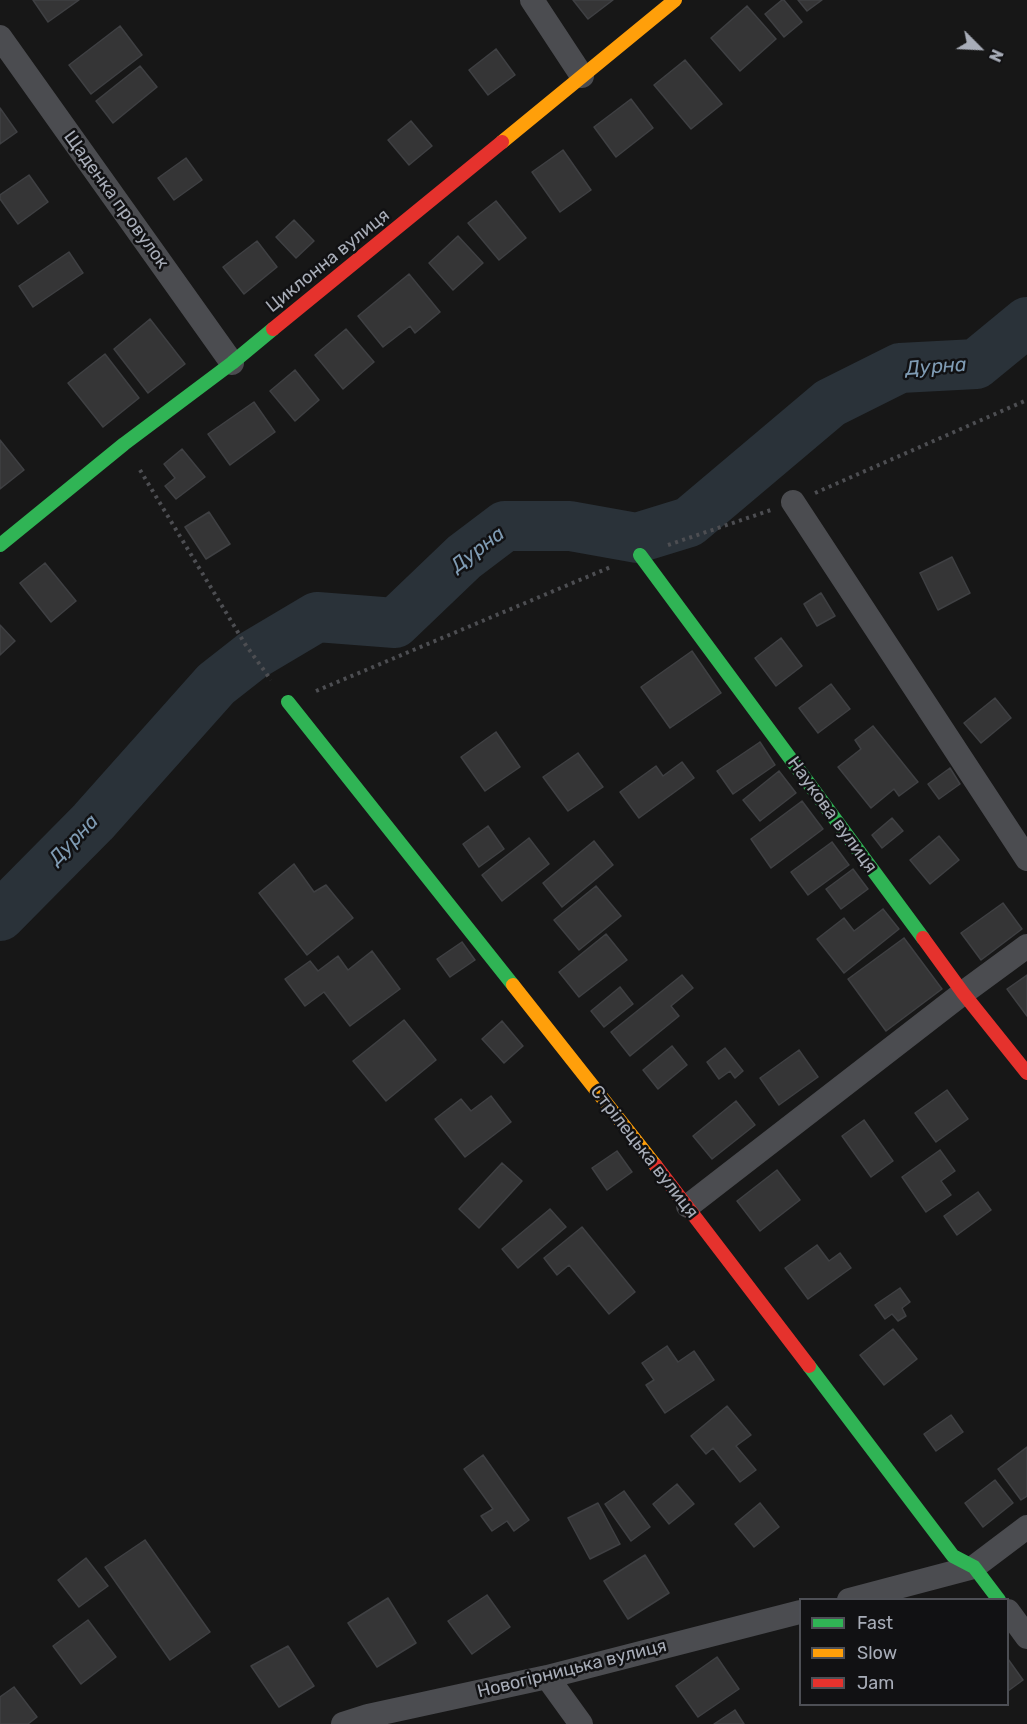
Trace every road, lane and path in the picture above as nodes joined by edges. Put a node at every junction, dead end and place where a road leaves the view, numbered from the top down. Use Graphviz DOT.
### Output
graph roads {
  1 [pos="532,0"];
  2 [pos="675,0"];
  3 [pos="0,38"];
  4 [pos="582,76"];
  5 [pos="232,363"];
  6 [pos="124,444"];
  7 [pos="793,502"];
  8 [pos="0,545"];
  9 [pos="640,555"];
  10 [pos="262,667"];
  11 [pos="288,702"];
  12 [pos="1027,859"];
  13 [pos="1027,946"];
  14 [pos="963,993"];
  15 [pos="1027,1073"];
  16 [pos="688,1206"];
  17 [pos="1027,1527"];
  18 [pos="974,1567"];
  19 [pos="853,1598"];
  20 [pos="998,1598"];
  21 [pos="1009,1612"];
  22 [pos="799,1613"];
  23 [pos="1027,1636"];
  24 [pos="547,1677"];
  25 [pos="343,1724"];
  26 [pos="581,1724"];
  1 -- 4 [label="street"];
  2 -- 4 [label="street, Циклонна вулиця"];
  3 -- 5 [label="street, Щаденка провулок"];
  4 -- 5 [label="street, Циклонна вулиця"];
  5 -- 6 [label="street, Циклонна вулиця"];
  6 -- 8 [label="street, Циклонна вулиця"];
  6 -- 10 [label="path"];
  7 -- 12 [label="street"];
  9 -- 14 [label="street, Наукова вулиця"];
  11 -- 16 [label="street, Стрілецька вулиця"];
  13 -- 14 [label="street"];
  14 -- 15 [label="street, Наукова вулиця"];
  14 -- 16 [label="street"];
  16 -- 18 [label="street, Стрілецька вулиця"];
  17 -- 18 [label="street"];
  18 -- 19 [label="street"];
  18 -- 20 [label="street, Стрілецька вулиця"];
  21 -- 23 [label="street"];
  22 -- 24 [label="street, Новогірницька вулиця"];
  24 -- 25 [label="street, Новогірницька вулиця"];
  24 -- 26 [label="street"];
}
